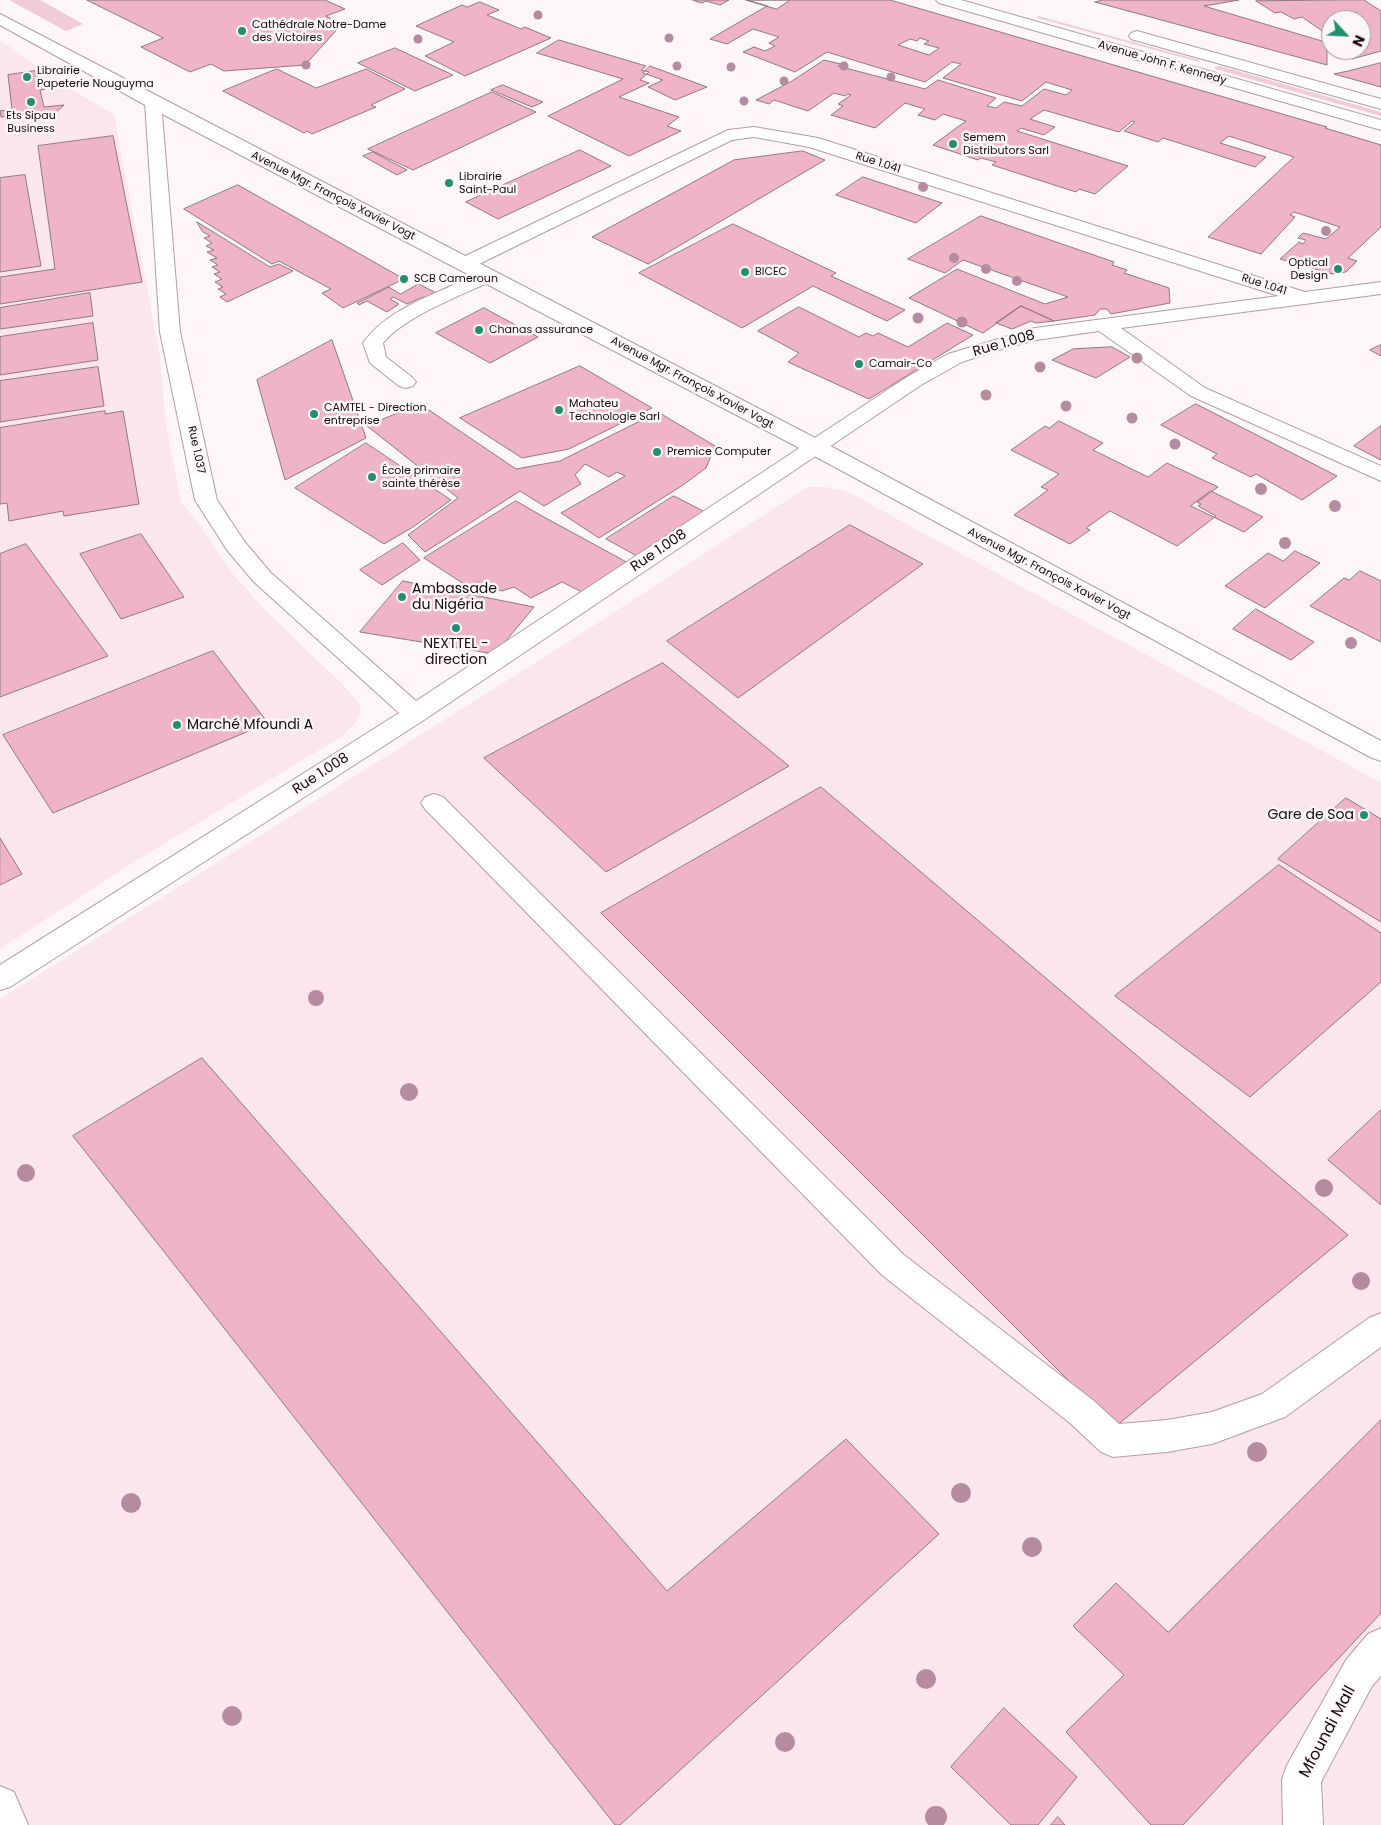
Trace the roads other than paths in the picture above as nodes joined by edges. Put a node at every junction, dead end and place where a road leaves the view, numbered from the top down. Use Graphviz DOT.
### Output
graph roads {
  1 [pos="944,0"];
  2 [pos="1049,12"];
  3 [pos="0,19"];
  4 [pos="1029,25"];
  5 [pos="1124,32"];
  6 [pos="1228,61"];
  7 [pos="1210,76"];
  8 [pos="153,102"];
  9 [pos="1381,104"];
  10 [pos="1381,125"];
  11 [pos="464,264"];
  12 [pos="487,276"];
  13 [pos="1381,288"];
  14 [pos="1305,298"];
  15 [pos="1103,325"];
  16 [pos="406,382"];
  17 [pos="815,448"];
  18 [pos="1381,474"];
  19 [pos="415,714"];
  20 [pos="1381,752"];
  21 [pos="434,803"];
  22 [pos="0,980"];
  23 [pos="1381,1328"];
  24 [pos="1381,1647"];
  25 [pos="0,1806"];
  26 [pos="8,1825"];
  27 [pos="1303,1825"];
  1 -- 4 [label="street, Avenue John F. Kennedy"];
  2 -- 4 [label="street"];
  3 -- 8 [label="street, Avenue Mgr. François Xavier Vogt"];
  4 -- 7 [label="street, Avenue John F. Kennedy"];
  5 -- 6 [label="street, Avenue John F. Kennedy"];
  6 -- 7 [label="street"];
  6 -- 9 [label="street, Avenue John F. Kennedy"];
  7 -- 10 [label="street, Avenue John F. Kennedy"];
  8 -- 11 [label="street, Avenue Mgr. François Xavier Vogt"];
  8 -- 19 [label="street, Rue 1.037"];
  11 -- 12 [label="street, Avenue Mgr. François Xavier Vogt"];
  11 -- 14 [label="street, Rue 1.041"];
  12 -- 16 [label="street"];
  12 -- 17 [label="street, Avenue Mgr. François Xavier Vogt"];
  13 -- 14 [label="street, Rue 1.008"];
  14 -- 15 [label="street, Rue 1.008"];
  15 -- 17 [label="street, Rue 1.008"];
  15 -- 18 [label="street"];
  17 -- 19 [label="street, Rue 1.008"];
  17 -- 20 [label="street, Avenue Mgr. François Xavier Vogt"];
  19 -- 22 [label="street, Rue 1.008"];
  21 -- 23 [label="street"];
  24 -- 27 [label="street, Mfoundi Mall"];
  25 -- 26 [label="street"];
}
